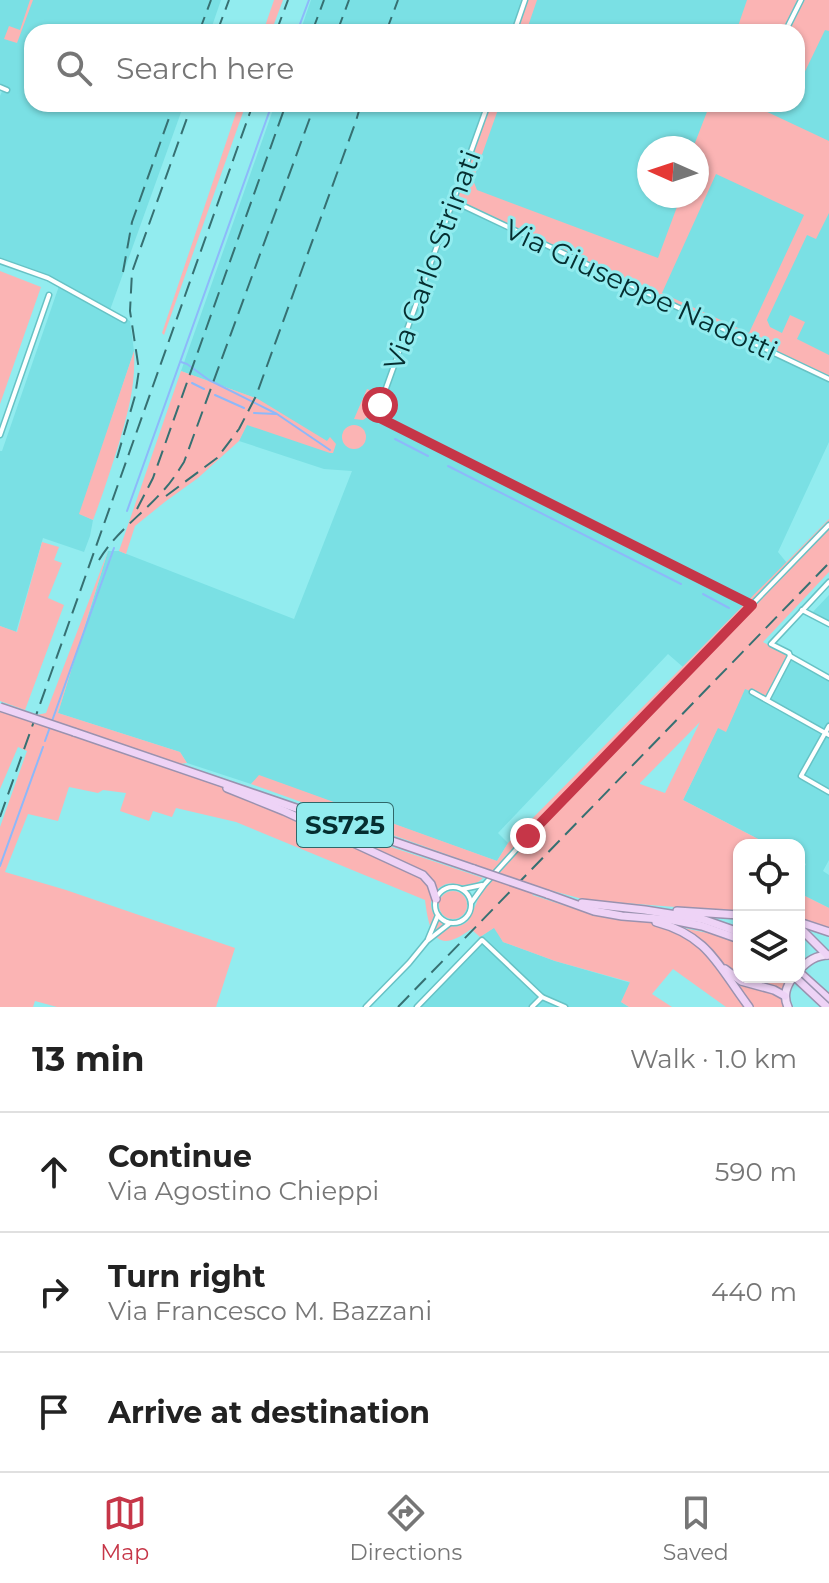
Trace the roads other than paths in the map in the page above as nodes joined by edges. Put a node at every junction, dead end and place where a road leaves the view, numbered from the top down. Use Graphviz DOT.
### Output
graph roads {
  1 [pos="525,0"];
  2 [pos="801,0"];
  3 [pos="517,24"];
  4 [pos="789,24"];
  5 [pos="0,87"];
  6 [pos="7,90"];
  7 [pos="485,112"];
  8 [pos="453,201"];
  9 [pos="0,261"];
  10 [pos="49,295"];
  11 [pos="124,320"];
  12 [pos="829,379"];
  13 [pos="0,435"];
  14 [pos="829,525"];
  15 [pos="829,582"];
  16 [pos="752,605"];
  17 [pos="802,610"];
  18 [pos="829,624"];
  19 [pos="790,656"];
  20 [pos="829,678"];
  21 [pos="752,692"];
  22 [pos="767,700"];
  23 [pos="0,707"];
  24 [pos="829,726"];
  25 [pos="827,734"];
  26 [pos="216,780"];
  27 [pos="829,792"];
  28 [pos="484,885"];
  29 [pos="463,889"];
  30 [pos="557,898"];
  31 [pos="436,899"];
  32 [pos="471,903"];
  33 [pos="645,910"];
  34 [pos="438,915"];
  35 [pos="733,915"];
  36 [pos="622,916"];
  37 [pos="450,923"];
  38 [pos="805,926"];
  39 [pos="723,929"];
  40 [pos="805,930"];
  41 [pos="733,931"];
  42 [pos="829,932"];
  43 [pos="733,935"];
  44 [pos="427,941"];
  45 [pos="828,955"];
  46 [pos="717,962"];
  47 [pos="805,965"];
  48 [pos="805,977"];
  49 [pos="790,983"];
  50 [pos="800,983"];
  51 [pos="785,996"];
  52 [pos="542,997"];
  53 [pos="829,999"];
  54 [pos="366,1007"];
  55 [pos="417,1007"];
  56 [pos="532,1007"];
  57 [pos="565,1007"];
  58 [pos="749,1007"];
  59 [pos="788,1007"];
  60 [pos="824,1007"];
  1 -- 3 [label="street"];
  2 -- 4 [label="street"];
  5 -- 6 [label="street"];
  7 -- 8 [label="street, Via Carlo Strinati"];
  8 -- 12 [label="street, Via Giuseppe Nadotti"];
  8 -- 16 [label="street, Via Carlo Strinati"];
  9 -- 11 [label="street"];
  10 -- 13 [label="street"];
  14 -- 16 [label="street"];
  15 -- 17 [label="street"];
  16 -- 28 [label="street"];
  17 -- 18 [label="street"];
  17 -- 19 [label="street"];
  19 -- 20 [label="street"];
  19 -- 22 [label="street"];
  21 -- 22 [label="street"];
  22 -- 25 [label="street"];
  23 -- 26 [label="highway, SS725, bridge"];
  24 -- 25 [label="street"];
  25 -- 27 [label="street"];
  26 -- 30 [label="highway, SS725, bridge"];
  26 -- 31 [label="highway"];
  28 -- 29 [label="street"];
  28 -- 32 [label="street"];
  29 -- 31 [label="street"];
  29 -- 32 [label="street"];
  30 -- 33 [label="highway"];
  30 -- 36 [label="highway"];
  31 -- 34 [label="street"];
  32 -- 37 [label="street"];
  33 -- 35 [label="highway"];
  33 -- 39 [label="highway"];
  34 -- 37 [label="street"];
  34 -- 44 [label="street"];
  36 -- 39 [label="highway"];
  36 -- 46 [label="highway"];
  37 -- 44 [label="street"];
  38 -- 42 [label="highway"];
  39 -- 41 [label="highway"];
  39 -- 43 [label="highway"];
  40 -- 45 [label="highway"];
  44 -- 54 [label="street"];
  45 -- 47 [label="main road"];
  46 -- 51 [label="highway"];
  46 -- 58 [label="highway"];
  48 -- 53 [label="highway"];
  49 -- 51 [label="main road"];
  50 -- 60 [label="highway, bridge"];
  51 -- 59 [label="main road"];
  52 -- 55 [label="street"];
  52 -- 56 [label="street"];
  52 -- 57 [label="street"];
  53 -- 60 [label="main road"];
}
